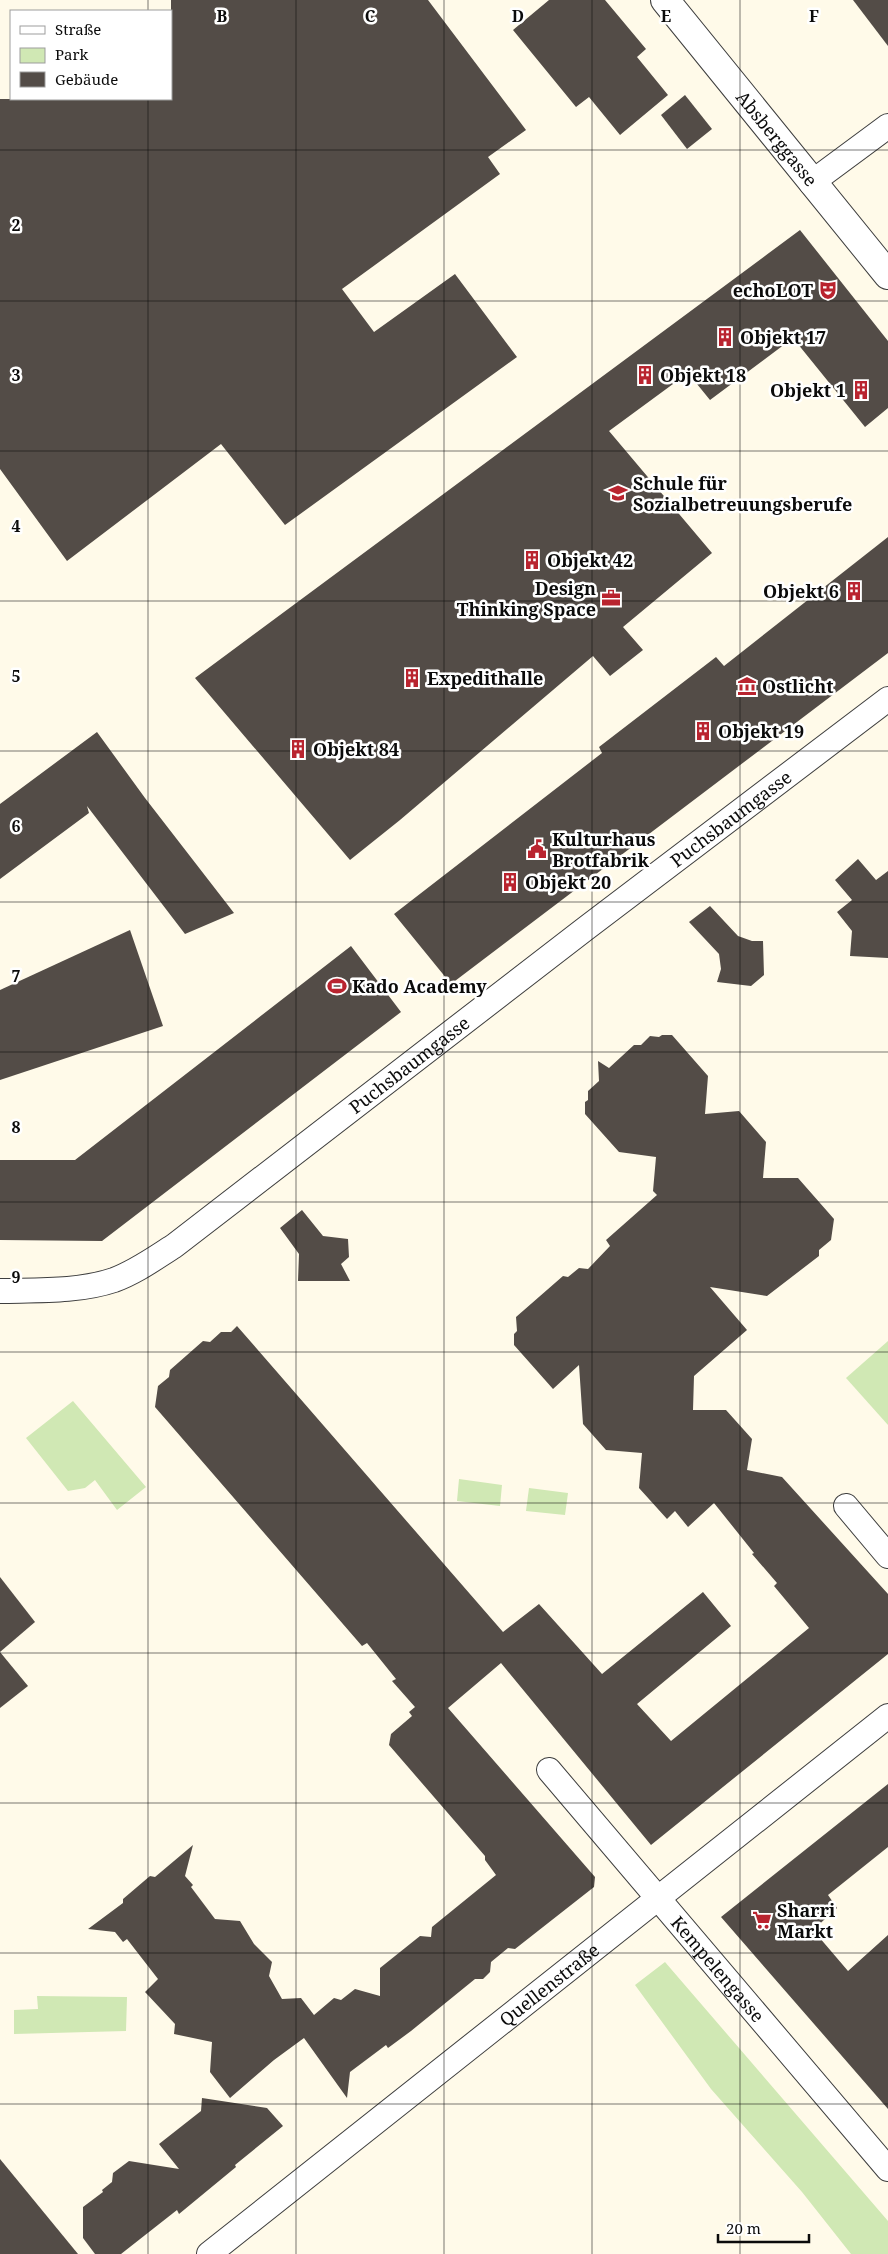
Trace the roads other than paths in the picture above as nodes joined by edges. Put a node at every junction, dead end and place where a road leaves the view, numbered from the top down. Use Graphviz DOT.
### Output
graph roads {
  1 [pos="665,0"];
  2 [pos="888,126"];
  3 [pos="811,182"];
  4 [pos="888,275"];
  5 [pos="888,699"];
  6 [pos="0,1291"];
  7 [pos="846,1506"];
  8 [pos="888,1556"];
  9 [pos="888,1716"];
  10 [pos="549,1770"];
  11 [pos="658,1899"];
  12 [pos="888,2169"];
  13 [pos="209,2254"];
  1 -- 3 [label="street, Absberggasse"];
  2 -- 3 [label="street"];
  3 -- 4 [label="street, Absberggasse"];
  5 -- 6 [label="street, Puchsbaumgasse"];
  7 -- 8 [label="street"];
  9 -- 11 [label="street, Quellenstraße"];
  10 -- 11 [label="street, Kempelengasse"];
  11 -- 12 [label="street, Kempelengasse"];
  11 -- 13 [label="street, Quellenstraße"];
}
